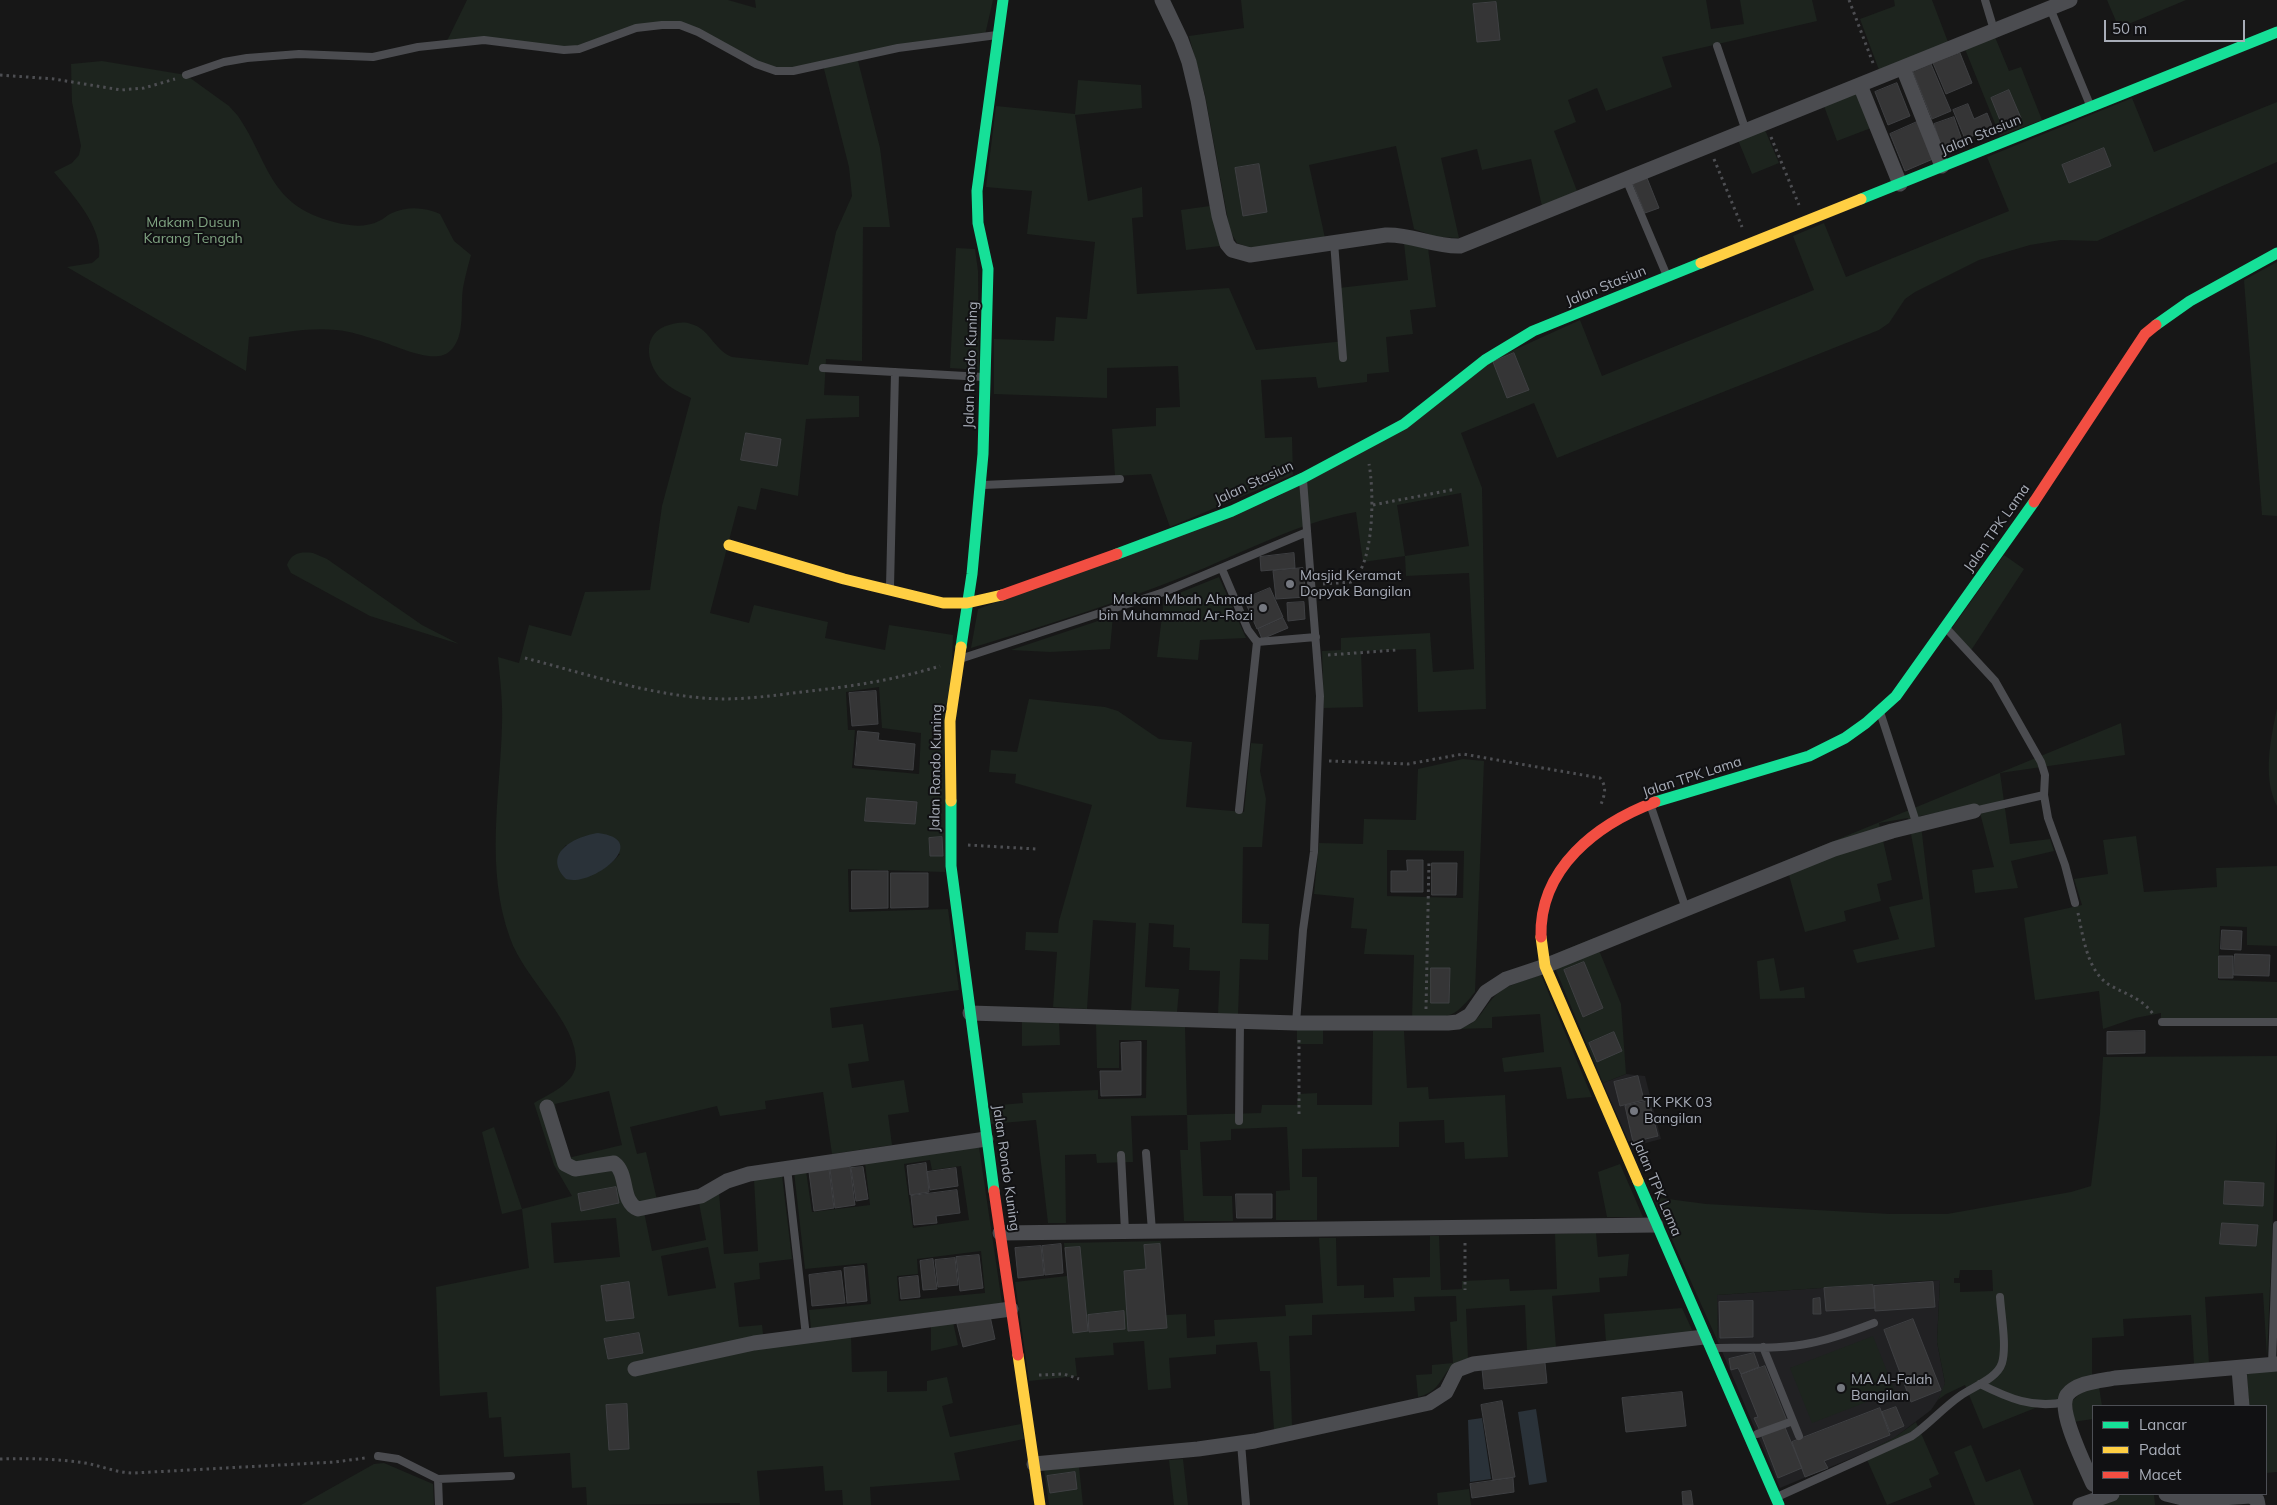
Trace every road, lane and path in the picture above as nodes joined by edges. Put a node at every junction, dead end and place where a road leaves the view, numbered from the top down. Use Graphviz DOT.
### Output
graph roads {
  1 [pos="1003,0"];
  2 [pos="1162,0"];
  3 [pos="1849,0"];
  4 [pos="1985,0"];
  5 [pos="2070,0"];
  6 [pos="2050,8"];
  7 [pos="1994,30"];
  8 [pos="2277,32"];
  9 [pos="997,35"];
  10 [pos="1717,46"];
  11 [pos="1903,68"];
  12 [pos="0,75"];
  13 [pos="186,75"];
  14 [pos="1878,78"];
  15 [pos="1860,85"];
  16 [pos="2090,107"];
  17 [pos="1766,123"];
  18 [pos="1746,131"];
  19 [pos="1709,146"];
  20 [pos="1942,166"];
  21 [pos="1626,179"];
  22 [pos="1900,184"];
  23 [pos="1806,222"];
  24 [pos="1334,242"];
  25 [pos="1749,244"];
  26 [pos="2277,253"];
  27 [pos="1667,277"];
  28 [pos="1343,358"];
  29 [pos="823,368"];
  30 [pos="895,372"];
  31 [pos="986,377"];
  32 [pos="1365,446"];
  33 [pos="1303,478"];
  34 [pos="1120,479"];
  35 [pos="981,485"];
  36 [pos="1456,489"];
  37 [pos="1374,505"];
  38 [pos="1308,532"];
  39 [pos="729,545"];
  40 [pos="1222,569"];
  41 [pos="1313,584"];
  42 [pos="890,591"];
  43 [pos="967,603"];
  44 [pos="1945,627"];
  45 [pos="1316,637"];
  46 [pos="1257,642"];
  47 [pos="1397,650"];
  48 [pos="1318,655"];
  49 [pos="525,658"];
  50 [pos="958,660"];
  51 [pos="1880,713"];
  52 [pos="1318,760"];
  53 [pos="2044,796"];
  54 [pos="1650,804"];
  55 [pos="1239,810"];
  56 [pos="1974,811"];
  57 [pos="1916,825"];
  58 [pos="1587,838"];
  59 [pos="950,844"];
  60 [pos="1037,849"];
  61 [pos="1429,860"];
  62 [pos="2075,903"];
  63 [pos="1686,909"];
  64 [pos="1545,966"];
  65 [pos="970,1013"];
  66 [pos="1240,1022"];
  67 [pos="2162,1022"];
  68 [pos="2277,1022"];
  69 [pos="1298,1023"];
  70 [pos="1425,1024"];
  71 [pos="547,1107"];
  72 [pos="1298,1114"];
  73 [pos="1239,1121"];
  74 [pos="986,1139"];
  75 [pos="1146,1154"];
  76 [pos="1121,1155"];
  77 [pos="787,1168"];
  78 [pos="1656,1225"];
  79 [pos="2277,1225"];
  80 [pos="1465,1227"];
  81 [pos="1125,1231"];
  82 [pos="1152,1231"];
  83 [pos="1000,1233"];
  84 [pos="1465,1290"];
  85 [pos="2000,1297"];
  86 [pos="1011,1309"];
  87 [pos="1874,1323"];
  88 [pos="806,1336"];
  89 [pos="1707,1342"];
  90 [pos="1763,1347"];
  91 [pos="2275,1365"];
  92 [pos="635,1369"];
  93 [pos="2239,1369"];
  94 [pos="1021,1377"];
  95 [pos="1079,1380"];
  96 [pos="1980,1384"];
  97 [pos="2065,1402"];
  98 [pos="2242,1405"];
  99 [pos="1793,1421"];
  100 [pos="1757,1434"];
  101 [pos="1799,1436"];
  102 [pos="1241,1443"];
  103 [pos="378,1456"];
  104 [pos="0,1459"];
  105 [pos="1034,1464"];
  106 [pos="510,1476"];
  107 [pos="438,1479"];
  108 [pos="2092,1482"];
  109 [pos="2103,1495"];
  110 [pos="2168,1495"];
  111 [pos="2251,1498"];
  112 [pos="1777,1501"];
  113 [pos="439,1505"];
  114 [pos="1040,1505"];
  115 [pos="1246,1505"];
  116 [pos="2080,1505"];
  1 -- 9 [label="street, Jalan Rondo Kuning"];
  2 -- 24 [label="street"];
  3 -- 14 [label="path"];
  4 -- 7 [label="lane"];
  5 -- 6 [label="street"];
  6 -- 7 [label="street"];
  6 -- 16 [label="lane"];
  7 -- 11 [label="street"];
  8 -- 16 [label="street, Jalan Stasiun"];
  9 -- 13 [label="lane"];
  9 -- 31 [label="street, Jalan Rondo Kuning"];
  10 -- 18 [label="lane"];
  11 -- 14 [label="street"];
  11 -- 20 [label="street"];
  12 -- 13 [label="path"];
  14 -- 15 [label="street"];
  15 -- 17 [label="street"];
  15 -- 22 [label="street"];
  16 -- 20 [label="street, Jalan Stasiun"];
  17 -- 18 [label="street"];
  17 -- 23 [label="path"];
  18 -- 19 [label="street"];
  19 -- 21 [label="street"];
  19 -- 25 [label="path"];
  20 -- 22 [label="street, Jalan Stasiun"];
  21 -- 24 [label="street"];
  21 -- 27 [label="lane"];
  22 -- 23 [label="street, Jalan Stasiun"];
  23 -- 25 [label="street, Jalan Stasiun"];
  24 -- 28 [label="lane"];
  25 -- 27 [label="street, Jalan Stasiun"];
  26 -- 44 [label="street, Jalan TPK Lama"];
  27 -- 32 [label="street, Jalan Stasiun"];
  29 -- 30 [label="lane"];
  30 -- 31 [label="lane"];
  30 -- 42 [label="lane"];
  31 -- 35 [label="street, Jalan Rondo Kuning"];
  32 -- 33 [label="street, Jalan Stasiun"];
  32 -- 37 [label="path"];
  33 -- 38 [label="lane"];
  33 -- 43 [label="street, Jalan Stasiun"];
  34 -- 35 [label="lane"];
  35 -- 43 [label="street, Jalan Rondo Kuning"];
  36 -- 37 [label="path"];
  37 -- 41 [label="path"];
  38 -- 40 [label="lane"];
  38 -- 41 [label="lane"];
  39 -- 42 [label="street, Jalan Stasiun"];
  40 -- 46 [label="lane"];
  40 -- 50 [label="lane"];
  41 -- 45 [label="lane"];
  42 -- 43 [label="street, Jalan Stasiun"];
  43 -- 50 [label="street, Jalan Rondo Kuning"];
  44 -- 51 [label="street, Jalan TPK Lama"];
  44 -- 53 [label="lane"];
  45 -- 46 [label="lane"];
  45 -- 48 [label="lane"];
  46 -- 55 [label="lane"];
  47 -- 48 [label="path"];
  48 -- 52 [label="lane"];
  49 -- 50 [label="path"];
  50 -- 59 [label="street, Jalan Rondo Kuning"];
  51 -- 54 [label="street, Jalan TPK Lama"];
  51 -- 57 [label="lane"];
  52 -- 58 [label="path"];
  52 -- 69 [label="lane"];
  53 -- 56 [label="lane"];
  53 -- 62 [label="lane"];
  54 -- 58 [label="street, Jalan TPK Lama"];
  54 -- 63 [label="lane"];
  56 -- 57 [label="street"];
  57 -- 63 [label="street"];
  58 -- 64 [label="street, Jalan TPK Lama"];
  59 -- 60 [label="path"];
  59 -- 65 [label="street, Jalan Rondo Kuning"];
  61 -- 70 [label="path"];
  62 -- 67 [label="path"];
  63 -- 64 [label="street"];
  64 -- 70 [label="street"];
  64 -- 78 [label="street, Jalan TPK Lama"];
  65 -- 66 [label="street"];
  65 -- 74 [label="street, Jalan Rondo Kuning"];
  66 -- 69 [label="street"];
  66 -- 73 [label="lane"];
  67 -- 68 [label="lane"];
  69 -- 70 [label="street"];
  69 -- 72 [label="path"];
  71 -- 77 [label="street"];
  74 -- 77 [label="street"];
  74 -- 83 [label="street, Jalan Rondo Kuning"];
  75 -- 82 [label="lane"];
  76 -- 81 [label="lane"];
  77 -- 88 [label="lane"];
  78 -- 80 [label="street"];
  78 -- 89 [label="street, Jalan TPK Lama"];
  79 -- 91 [label="lane"];
  80 -- 82 [label="street"];
  80 -- 84 [label="path"];
  81 -- 82 [label="street"];
  81 -- 83 [label="street"];
  83 -- 86 [label="street, Jalan Rondo Kuning"];
  85 -- 96 [label="lane"];
  86 -- 88 [label="street"];
  86 -- 94 [label="street, Jalan Rondo Kuning"];
  87 -- 90 [label="lane"];
  88 -- 92 [label="street"];
  89 -- 90 [label="lane"];
  89 -- 102 [label="street"];
  89 -- 112 [label="street, Jalan TPK Lama"];
  90 -- 99 [label="lane"];
  91 -- 93 [label="street"];
  93 -- 97 [label="street"];
  93 -- 98 [label="street"];
  94 -- 95 [label="path"];
  94 -- 105 [label="street, Jalan Rondo Kuning"];
  96 -- 97 [label="lane"];
  96 -- 112 [label="lane"];
  97 -- 108 [label="street"];
  99 -- 100 [label="lane"];
  99 -- 101 [label="lane"];
  102 -- 105 [label="street"];
  102 -- 115 [label="lane"];
  103 -- 104 [label="path"];
  103 -- 107 [label="lane"];
  105 -- 114 [label="street, Jalan Rondo Kuning"];
  106 -- 107 [label="lane"];
  107 -- 113 [label="lane"];
  109 -- 116 [label="street"];
  110 -- 111 [label="street"];
}
